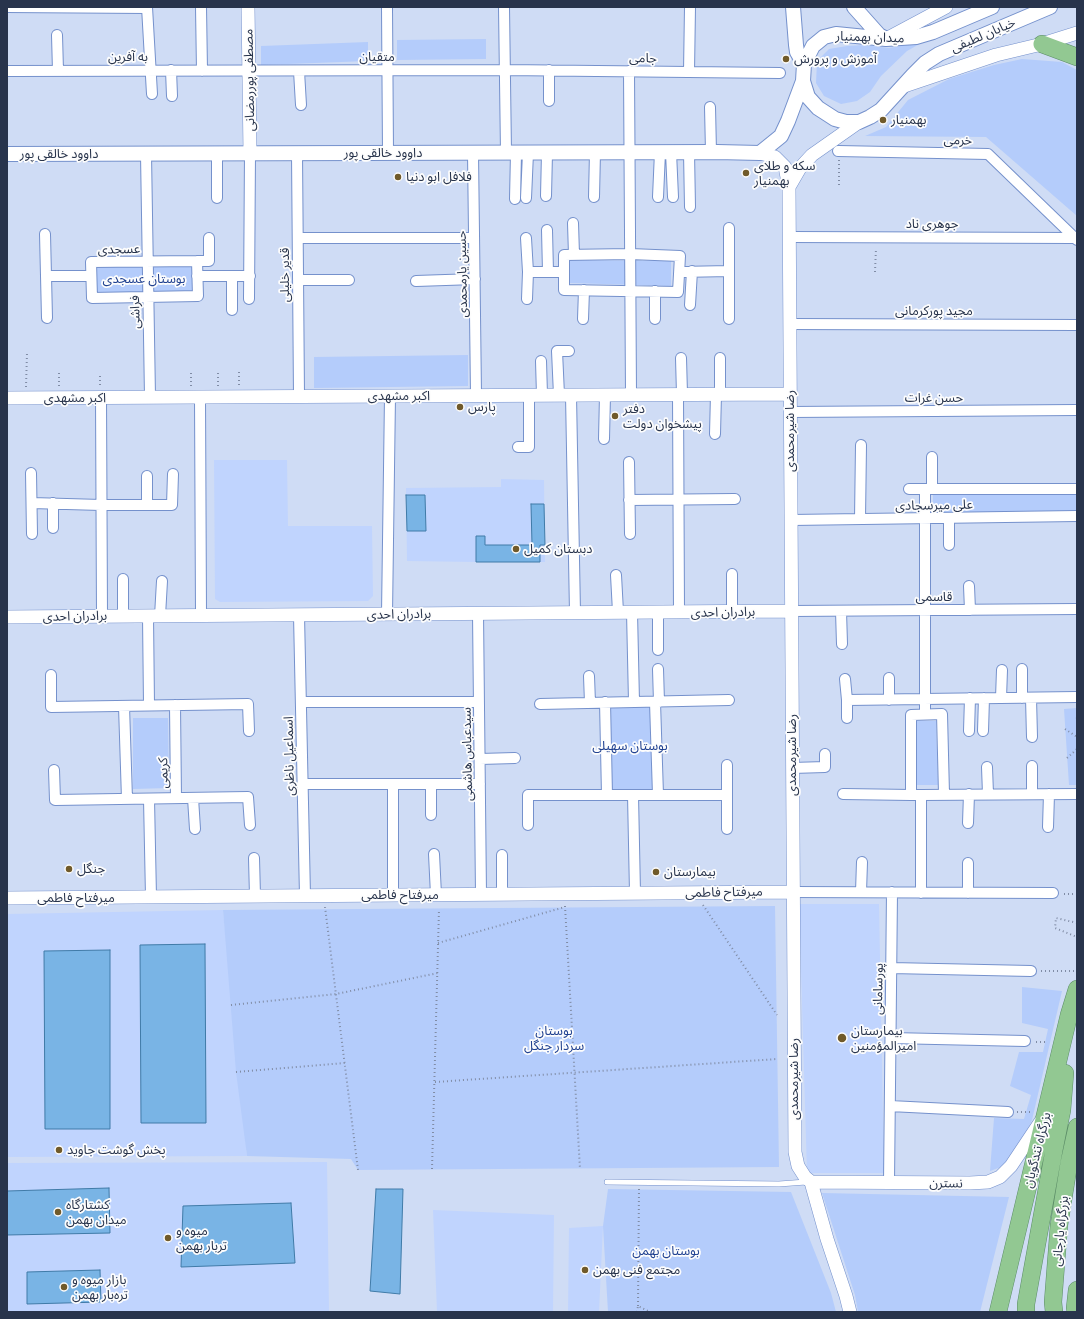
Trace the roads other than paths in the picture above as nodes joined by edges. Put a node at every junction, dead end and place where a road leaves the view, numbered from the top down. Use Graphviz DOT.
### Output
graph roads {
  1 [pos="7,7"];
  2 [pos="147,7"];
  3 [pos="201,7"];
  4 [pos="248,7"];
  5 [pos="387,7"];
  6 [pos="504,7"];
  7 [pos="690,7"];
  8 [pos="793,7"];
  9 [pos="854,7"];
  10 [pos="946,7"];
  11 [pos="992,7"];
  12 [pos="1050,7"];
  13 [pos="933,32"];
  14 [pos="1077,33"];
  15 [pos="58,35"];
  16 [pos="886,39"];
  17 [pos="1042,44"];
  18 [pos="1077,57"];
  19 [pos="804,64"];
  20 [pos="151,70"];
  21 [pos="172,70"];
  22 [pos="388,70"];
  23 [pos="505,70"];
  24 [pos="549,70"];
  25 [pos="7,71"];
  26 [pos="58,71"];
  27 [pos="202,71"];
  28 [pos="249,71"];
  29 [pos="299,71"];
  30 [pos="629,71"];
  31 [pos="689,72"];
  32 [pos="780,73"];
  33 [pos="803,82"];
  34 [pos="904,86"];
  35 [pos="152,94"];
  36 [pos="172,96"];
  37 [pos="549,101"];
  38 [pos="300,105"];
  39 [pos="710,107"];
  40 [pos="859,122"];
  41 [pos="838,151"];
  42 [pos="595,152"];
  43 [pos="629,152"];
  44 [pos="665,152"];
  45 [pos="689,152"];
  46 [pos="711,152"];
  47 [pos="297,153"];
  48 [pos="388,153"];
  49 [pos="473,153"];
  50 [pos="517,153"];
  51 [pos="547,153"];
  52 [pos="760,153"];
  53 [pos="7,154"];
  54 [pos="146,154"];
  55 [pos="217,154"];
  56 [pos="250,154"];
  57 [pos="789,187"];
  58 [pos="546,196"];
  59 [pos="594,197"];
  60 [pos="658,197"];
  61 [pos="673,197"];
  62 [pos="217,198"];
  63 [pos="526,198"];
  64 [pos="515,200"];
  65 [pos="690,207"];
  66 [pos="572,223"];
  67 [pos="729,228"];
  68 [pos="547,230"];
  69 [pos="45,234"];
  70 [pos="790,237"];
  71 [pos="209,238"];
  72 [pos="298,238"];
  73 [pos="474,238"];
  74 [pos="526,238"];
  75 [pos="1076,239"];
  76 [pos="630,254"];
  77 [pos="574,255"];
  78 [pos="197,261"];
  79 [pos="148,262"];
  80 [pos="692,271"];
  81 [pos="729,271"];
  82 [pos="528,272"];
  83 [pos="548,272"];
  84 [pos="564,272"];
  85 [pos="680,272"];
  86 [pos="46,276"];
  87 [pos="91,276"];
  88 [pos="197,276"];
  89 [pos="232,276"];
  90 [pos="250,276"];
  91 [pos="298,280"];
  92 [pos="349,280"];
  93 [pos="475,280"];
  94 [pos="416,281"];
  95 [pos="584,290"];
  96 [pos="630,291"];
  97 [pos="655,291"];
  98 [pos="148,297"];
  99 [pos="249,299"];
  100 [pos="527,300"];
  101 [pos="690,305"];
  102 [pos="232,310"];
  103 [pos="47,318"];
  104 [pos="655,319"];
  105 [pos="729,319"];
  106 [pos="584,320"];
  107 [pos="790,324"];
  108 [pos="1077,324"];
  109 [pos="569,351"];
  110 [pos="681,358"];
  111 [pos="720,358"];
  112 [pos="541,361"];
  113 [pos="631,394"];
  114 [pos="680,394"];
  115 [pos="718,394"];
  116 [pos="790,394"];
  117 [pos="476,395"];
  118 [pos="535,395"];
  119 [pos="565,395"];
  120 [pos="605,395"];
  121 [pos="299,396"];
  122 [pos="390,396"];
  123 [pos="101,397"];
  124 [pos="150,397"];
  125 [pos="200,397"];
  126 [pos="7,398"];
  127 [pos="1077,410"];
  128 [pos="790,412"];
  129 [pos="715,434"];
  130 [pos="604,439"];
  131 [pos="861,446"];
  132 [pos="518,447"];
  133 [pos="932,457"];
  134 [pos="629,462"];
  135 [pos="31,474"];
  136 [pos="173,474"];
  137 [pos="147,476"];
  138 [pos="909,489"];
  139 [pos="928,489"];
  140 [pos="1077,489"];
  141 [pos="678,499"];
  142 [pos="735,499"];
  143 [pos="629,500"];
  144 [pos="32,502"];
  145 [pos="53,503"];
  146 [pos="101,505"];
  147 [pos="147,505"];
  148 [pos="1077,516"];
  149 [pos="925,518"];
  150 [pos="949,518"];
  151 [pos="860,519"];
  152 [pos="791,520"];
  153 [pos="54,528"];
  154 [pos="32,534"];
  155 [pos="630,534"];
  156 [pos="949,545"];
  157 [pos="732,574"];
  158 [pos="616,575"];
  159 [pos="123,579"];
  160 [pos="162,581"];
  161 [pos="969,586"];
  162 [pos="925,610"];
  163 [pos="970,610"];
  164 [pos="1077,610"];
  165 [pos="732,611"];
  166 [pos="791,611"];
  167 [pos="841,611"];
  168 [pos="618,612"];
  169 [pos="632,612"];
  170 [pos="658,612"];
  171 [pos="679,612"];
  172 [pos="478,613"];
  173 [pos="575,613"];
  174 [pos="387,614"];
  175 [pos="201,615"];
  176 [pos="299,615"];
  177 [pos="102,616"];
  178 [pos="123,616"];
  179 [pos="154,616"];
  180 [pos="7,617"];
  181 [pos="842,644"];
  182 [pos="658,650"];
  183 [pos="658,669"];
  184 [pos="1022,669"];
  185 [pos="1002,670"];
  186 [pos="51,676"];
  187 [pos="589,676"];
  188 [pos="889,678"];
  189 [pos="845,679"];
  190 [pos="1077,697"];
  191 [pos="970,698"];
  192 [pos="984,698"];
  193 [pos="1001,698"];
  194 [pos="1027,698"];
  195 [pos="925,699"];
  196 [pos="729,700"];
  197 [pos="847,700"];
  198 [pos="889,700"];
  199 [pos="301,702"];
  200 [pos="479,702"];
  201 [pos="605,702"];
  202 [pos="634,702"];
  203 [pos="657,702"];
  204 [pos="590,703"];
  205 [pos="540,704"];
  206 [pos="149,705"];
  207 [pos="175,705"];
  208 [pos="124,706"];
  209 [pos="925,714"];
  210 [pos="847,718"];
  211 [pos="249,731"];
  212 [pos="969,731"];
  213 [pos="983,731"];
  214 [pos="1032,737"];
  215 [pos="825,754"];
  216 [pos="515,758"];
  217 [pos="480,759"];
  218 [pos="728,765"];
  219 [pos="1032,766"];
  220 [pos="987,767"];
  221 [pos="792,768"];
  222 [pos="54,770"];
  223 [pos="302,784"];
  224 [pos="393,784"];
  225 [pos="431,784"];
  226 [pos="480,784"];
  227 [pos="727,794"];
  228 [pos="843,794"];
  229 [pos="944,794"];
  230 [pos="969,794"];
  231 [pos="988,794"];
  232 [pos="1032,794"];
  233 [pos="1050,794"];
  234 [pos="1077,794"];
  235 [pos="607,795"];
  236 [pos="633,795"];
  237 [pos="658,795"];
  238 [pos="916,795"];
  239 [pos="176,798"];
  240 [pos="193,798"];
  241 [pos="126,799"];
  242 [pos="149,799"];
  243 [pos="431,815"];
  244 [pos="968,823"];
  245 [pos="250,825"];
  246 [pos="528,825"];
  247 [pos="1048,827"];
  248 [pos="195,828"];
  249 [pos="727,829"];
  250 [pos="434,854"];
  251 [pos="502,855"];
  252 [pos="254,858"];
  253 [pos="862,862"];
  254 [pos="968,863"];
  255 [pos="792,892"];
  256 [pos="861,892"];
  257 [pos="892,892"];
  258 [pos="634,893"];
  259 [pos="921,893"];
  260 [pos="968,893"];
  261 [pos="481,894"];
  262 [pos="502,894"];
  263 [pos="1053,894"];
  264 [pos="393,895"];
  265 [pos="436,895"];
  266 [pos="255,896"];
  267 [pos="304,896"];
  268 [pos="151,897"];
  269 [pos="7,898"];
  270 [pos="892,968"];
  271 [pos="1031,971"];
  272 [pos="1077,989"];
  273 [pos="1069,1015"];
  274 [pos="891,1038"];
  275 [pos="1025,1042"];
  276 [pos="890,1106"];
  277 [pos="1008,1112"];
  278 [pos="1046,1113"];
  279 [pos="1077,1127"];
  280 [pos="607,1182"];
  281 [pos="811,1182"];
  282 [pos="890,1182"];
  283 [pos="1077,1290"];
  284 [pos="1075,1308"];
  285 [pos="850,1312"];
  286 [pos="998,1312"];
  287 [pos="1026,1312"];
  288 [pos="1054,1312"];
  1 -- 2 [label="street"];
  2 -- 20 [label="street"];
  3 -- 27 [label="street"];
  4 -- 28 [label="street, مصطفی پوررمضانی"];
  5 -- 22 [label="street"];
  6 -- 23 [label="street"];
  7 -- 31 [label="street"];
  8 -- 19 [label="main road"];
  9 -- 16 [label="main road"];
  10 -- 16 [label="street"];
  11 -- 13 [label="main road, خیابان لطیفی"];
  12 -- 34 [label="main road, خیابان لطیفی"];
  13 -- 16 [label="main road, میدان بهمنیار"];
  14 -- 17 [label="street"];
  15 -- 26 [label="street"];
  16 -- 19 [label="main road, میدان بهمنیار"];
  17 -- 18 [label="highway"];
  17 -- 34 [label="street"];
  19 -- 33 [label="main road, میدان بهمنیار"];
  20 -- 21 [label="street, به آفرین"];
  20 -- 26 [label="street, به آفرین"];
  20 -- 35 [label="street"];
  21 -- 27 [label="street, به آفرین"];
  21 -- 36 [label="street"];
  22 -- 23 [label="street, متقیان"];
  22 -- 29 [label="street, متقیان"];
  22 -- 48 [label="street"];
  23 -- 24 [label="street, جامی"];
  23 -- 50 [label="street"];
  24 -- 30 [label="street, جامی"];
  24 -- 37 [label="street"];
  25 -- 26 [label="street, به آفرین"];
  27 -- 28 [label="street, به آفرین"];
  28 -- 29 [label="street, متقیان"];
  28 -- 56 [label="street, مصطفی پوررمضانی"];
  29 -- 38 [label="street"];
  30 -- 31 [label="street, جامی"];
  30 -- 43 [label="street"];
  31 -- 32 [label="street, جامی"];
  33 -- 40 [label="main road, میدان بهمنیار"];
  33 -- 52 [label="main road"];
  34 -- 40 [label="main road"];
  39 -- 46 [label="street"];
  40 -- 57 [label="street"];
  41 -- 75 [label="street, خرمی"];
  42 -- 43 [label="main road, داوود خالقی پور"];
  42 -- 51 [label="main road, داوود خالقی پور"];
  42 -- 59 [label="street"];
  43 -- 44 [label="main road, داوود خالقی پور"];
  43 -- 76 [label="street"];
  44 -- 45 [label="main road, داوود خالقی پور"];
  44 -- 60 [label="street"];
  44 -- 61 [label="street"];
  45 -- 46 [label="main road, داوود خالقی پور"];
  45 -- 65 [label="street"];
  46 -- 52 [label="main road, داوود خالقی پور"];
  47 -- 48 [label="main road, داوود خالقی پور"];
  47 -- 56 [label="main road, داوود خالقی پور"];
  47 -- 72 [label="street, قدیر خلیلی"];
  48 -- 49 [label="main road, داوود خالقی پور"];
  49 -- 50 [label="main road, داوود خالقی پور"];
  49 -- 73 [label="street, حسین یارمحمدی"];
  50 -- 51 [label="main road, داوود خالقی پور"];
  50 -- 63 [label="street"];
  50 -- 64 [label="street"];
  51 -- 58 [label="street"];
  52 -- 57 [label="street, رضا شیرمحمدی"];
  53 -- 54 [label="main road, داوود خالقی پور"];
  54 -- 55 [label="main road, داوود خالقی پور"];
  54 -- 79 [label="street, فراشی"];
  55 -- 56 [label="main road, داوود خالقی پور"];
  55 -- 62 [label="street"];
  56 -- 90 [label="street"];
  57 -- 70 [label="street, رضا شیرمحمدی"];
  66 -- 77 [label="street"];
  67 -- 81 [label="street"];
  68 -- 83 [label="street"];
  69 -- 86 [label="street"];
  70 -- 75 [label="street, جوهری ناد"];
  70 -- 107 [label="street, رضا شیرمحمدی"];
  71 -- 78 [label="street"];
  72 -- 73 [label="street"];
  72 -- 91 [label="street, قدیر خلیلی"];
  73 -- 93 [label="street, حسین یارمحمدی"];
  74 -- 82 [label="street"];
  76 -- 77 [label="street"];
  76 -- 85 [label="street"];
  76 -- 96 [label="street"];
  77 -- 84 [label="street"];
  78 -- 79 [label="street, عسجدی"];
  78 -- 88 [label="street, عسجدی"];
  79 -- 87 [label="street, عسجدی"];
  79 -- 98 [label="street, فراشی"];
  80 -- 81 [label="street"];
  80 -- 85 [label="street"];
  80 -- 101 [label="street"];
  81 -- 105 [label="street"];
  82 -- 83 [label="street"];
  82 -- 100 [label="street"];
  83 -- 84 [label="street"];
  84 -- 95 [label="street"];
  85 -- 97 [label="street"];
  86 -- 87 [label="street"];
  86 -- 103 [label="street"];
  87 -- 98 [label="street, عسجدی"];
  88 -- 89 [label="street"];
  88 -- 98 [label="street, عسجدی"];
  89 -- 90 [label="street"];
  89 -- 102 [label="street"];
  90 -- 99 [label="street"];
  91 -- 92 [label="street"];
  91 -- 121 [label="street, قدیر خلیلی"];
  93 -- 94 [label="street"];
  93 -- 117 [label="street, حسین یارمحمدی"];
  95 -- 96 [label="street"];
  95 -- 106 [label="street"];
  96 -- 97 [label="street"];
  96 -- 113 [label="street"];
  97 -- 104 [label="street"];
  98 -- 124 [label="street, فراشی"];
  107 -- 108 [label="street, مجید پورکرمانی"];
  107 -- 116 [label="street, رضا شیرمحمدی"];
  109 -- 119 [label="street"];
  110 -- 114 [label="street"];
  111 -- 115 [label="street"];
  112 -- 118 [label="street"];
  113 -- 114 [label="street, اکبر مشهدی"];
  113 -- 120 [label="street, اکبر مشهدی"];
  114 -- 115 [label="street, اکبر مشهدی"];
  114 -- 141 [label="street"];
  115 -- 116 [label="street, اکبر مشهدی"];
  115 -- 129 [label="street"];
  116 -- 128 [label="street, رضا شیرمحمدی"];
  117 -- 118 [label="street, اکبر مشهدی"];
  117 -- 122 [label="street, اکبر مشهدی"];
  118 -- 119 [label="street, اکبر مشهدی"];
  118 -- 132 [label="street"];
  119 -- 120 [label="street, اکبر مشهدی"];
  119 -- 173 [label="street"];
  120 -- 130 [label="street"];
  121 -- 122 [label="street, اکبر مشهدی"];
  121 -- 125 [label="street, اکبر مشهدی"];
  122 -- 174 [label="street"];
  123 -- 124 [label="street, اکبر مشهدی"];
  123 -- 126 [label="street, اکبر مشهدی"];
  123 -- 146 [label="street"];
  124 -- 125 [label="street, اکبر مشهدی"];
  125 -- 175 [label="street"];
  127 -- 128 [label="street, حسن غرات"];
  128 -- 152 [label="street, رضا شیرمحمدی"];
  131 -- 151 [label="street"];
  133 -- 139 [label="street"];
  134 -- 143 [label="street"];
  135 -- 144 [label="street"];
  136 -- 147 [label="street"];
  137 -- 147 [label="street"];
  138 -- 139 [label="street"];
  139 -- 140 [label="street"];
  139 -- 149 [label="street"];
  141 -- 142 [label="street"];
  141 -- 143 [label="street"];
  141 -- 171 [label="street"];
  143 -- 155 [label="street"];
  144 -- 145 [label="street"];
  144 -- 154 [label="street"];
  145 -- 146 [label="street"];
  145 -- 153 [label="street"];
  146 -- 147 [label="street"];
  146 -- 177 [label="street"];
  148 -- 150 [label="street, علی میرسجادی"];
  149 -- 150 [label="street, علی میرسجادی"];
  149 -- 151 [label="street, علی میرسجادی"];
  149 -- 162 [label="street"];
  150 -- 156 [label="street"];
  151 -- 152 [label="street, علی میرسجادی"];
  152 -- 166 [label="street, رضا شیرمحمدی"];
  157 -- 165 [label="street"];
  158 -- 168 [label="street"];
  159 -- 178 [label="street"];
  160 -- 179 [label="street"];
  161 -- 163 [label="street"];
  162 -- 163 [label="street, قاسمی"];
  162 -- 167 [label="street, قاسمی"];
  162 -- 195 [label="street"];
  163 -- 164 [label="street, قاسمی"];
  165 -- 166 [label="street, برادران احدی"];
  165 -- 171 [label="street, برادران احدی"];
  166 -- 167 [label="street, قاسمی"];
  166 -- 221 [label="street, رضا شیرمحمدی"];
  167 -- 181 [label="street"];
  168 -- 169 [label="street, برادران احدی"];
  168 -- 173 [label="street, برادران احدی"];
  169 -- 170 [label="street, برادران احدی"];
  169 -- 202 [label="street"];
  170 -- 171 [label="street, برادران احدی"];
  170 -- 182 [label="street"];
  172 -- 173 [label="street, برادران احدی"];
  172 -- 174 [label="street, برادران احدی"];
  172 -- 200 [label="street, سیدعباس هاشمی"];
  174 -- 176 [label="street, برادران احدی"];
  175 -- 176 [label="street, برادران احدی"];
  175 -- 179 [label="street, برادران احدی"];
  176 -- 199 [label="street, اسماعیل ناظری"];
  177 -- 178 [label="street, برادران احدی"];
  177 -- 180 [label="street, برادران احدی"];
  178 -- 179 [label="street, برادران احدی"];
  179 -- 206 [label="street"];
  183 -- 203 [label="street"];
  184 -- 194 [label="street"];
  185 -- 193 [label="street"];
  186 -- 208 [label="street"];
  187 -- 204 [label="street"];
  188 -- 198 [label="street"];
  189 -- 197 [label="street"];
  190 -- 194 [label="street"];
  191 -- 192 [label="street"];
  191 -- 195 [label="street"];
  191 -- 212 [label="street"];
  192 -- 193 [label="street"];
  192 -- 213 [label="street"];
  193 -- 194 [label="street"];
  194 -- 214 [label="street"];
  195 -- 198 [label="street"];
  195 -- 209 [label="street"];
  196 -- 203 [label="street"];
  197 -- 198 [label="street"];
  197 -- 210 [label="street"];
  199 -- 200 [label="street"];
  199 -- 223 [label="street, اسماعیل ناظری"];
  200 -- 217 [label="street, سیدعباس هاشمی"];
  201 -- 202 [label="street"];
  201 -- 204 [label="street"];
  201 -- 235 [label="street"];
  202 -- 203 [label="street"];
  203 -- 237 [label="street"];
  204 -- 205 [label="street"];
  206 -- 207 [label="street"];
  206 -- 208 [label="street"];
  207 -- 211 [label="street"];
  207 -- 239 [label="street, کریمی"];
  208 -- 241 [label="street"];
  209 -- 229 [label="street"];
  209 -- 238 [label="street"];
  215 -- 221 [label="street"];
  216 -- 217 [label="street"];
  217 -- 226 [label="street, سیدعباس هاشمی"];
  218 -- 227 [label="street"];
  219 -- 232 [label="street"];
  220 -- 231 [label="street"];
  221 -- 255 [label="street, رضا شیرمحمدی"];
  222 -- 241 [label="street, کریمی"];
  223 -- 224 [label="street"];
  223 -- 267 [label="street, اسماعیل ناظری"];
  224 -- 225 [label="street"];
  224 -- 264 [label="street"];
  225 -- 226 [label="street"];
  225 -- 243 [label="street"];
  226 -- 261 [label="street, سیدعباس هاشمی"];
  227 -- 237 [label="street"];
  227 -- 249 [label="street"];
  228 -- 238 [label="street"];
  229 -- 230 [label="street"];
  229 -- 238 [label="street"];
  230 -- 231 [label="street"];
  230 -- 244 [label="street"];
  231 -- 232 [label="street"];
  232 -- 233 [label="street"];
  233 -- 234 [label="street"];
  233 -- 247 [label="street"];
  235 -- 236 [label="street"];
  235 -- 246 [label="street"];
  236 -- 237 [label="street"];
  236 -- 258 [label="street"];
  238 -- 259 [label="street"];
  239 -- 240 [label="street"];
  239 -- 242 [label="street, کریمی"];
  240 -- 245 [label="street"];
  240 -- 248 [label="street"];
  241 -- 242 [label="street, کریمی"];
  242 -- 268 [label="street"];
  250 -- 265 [label="street"];
  251 -- 262 [label="street"];
  252 -- 266 [label="street"];
  253 -- 256 [label="street"];
  254 -- 260 [label="street"];
  255 -- 256 [label="street"];
  255 -- 258 [label="street, میرفتاح فاطمی"];
  255 -- 281 [label="street, رضا شیرمحمدی"];
  256 -- 257 [label="street"];
  257 -- 259 [label="street"];
  257 -- 270 [label="street, پورسامانی"];
  258 -- 262 [label="street, میرفتاح فاطمی"];
  259 -- 260 [label="street"];
  260 -- 263 [label="street"];
  261 -- 262 [label="street, میرفتاح فاطمی"];
  261 -- 265 [label="street, میرفتاح فاطمی"];
  264 -- 265 [label="street, میرفتاح فاطمی"];
  264 -- 267 [label="street, میرفتاح فاطمی"];
  266 -- 267 [label="street, میرفتاح فاطمی"];
  266 -- 268 [label="street, میرفتاح فاطمی"];
  268 -- 269 [label="street, میرفتاح فاطمی"];
  270 -- 271 [label="street"];
  270 -- 274 [label="street, پورسامانی"];
  272 -- 273 [label="highway, بزرگراه تندگویان"];
  273 -- 278 [label="highway, بزرگراه تندگویان"];
  273 -- 287 [label="highway"];
  274 -- 275 [label="street"];
  274 -- 276 [label="street, پورسامانی"];
  276 -- 277 [label="street"];
  276 -- 282 [label="street, پورسامانی"];
  278 -- 282 [label="street, نسترن"];
  278 -- 286 [label="highway, بزرگراه تندگویان"];
  279 -- 288 [label="highway, بزرگراه یارجانی"];
  280 -- 281 [label="lane"];
  281 -- 282 [label="street, نسترن"];
  281 -- 285 [label="street, رضا شیرمحمدی"];
  283 -- 284 [label="highway"];
}
